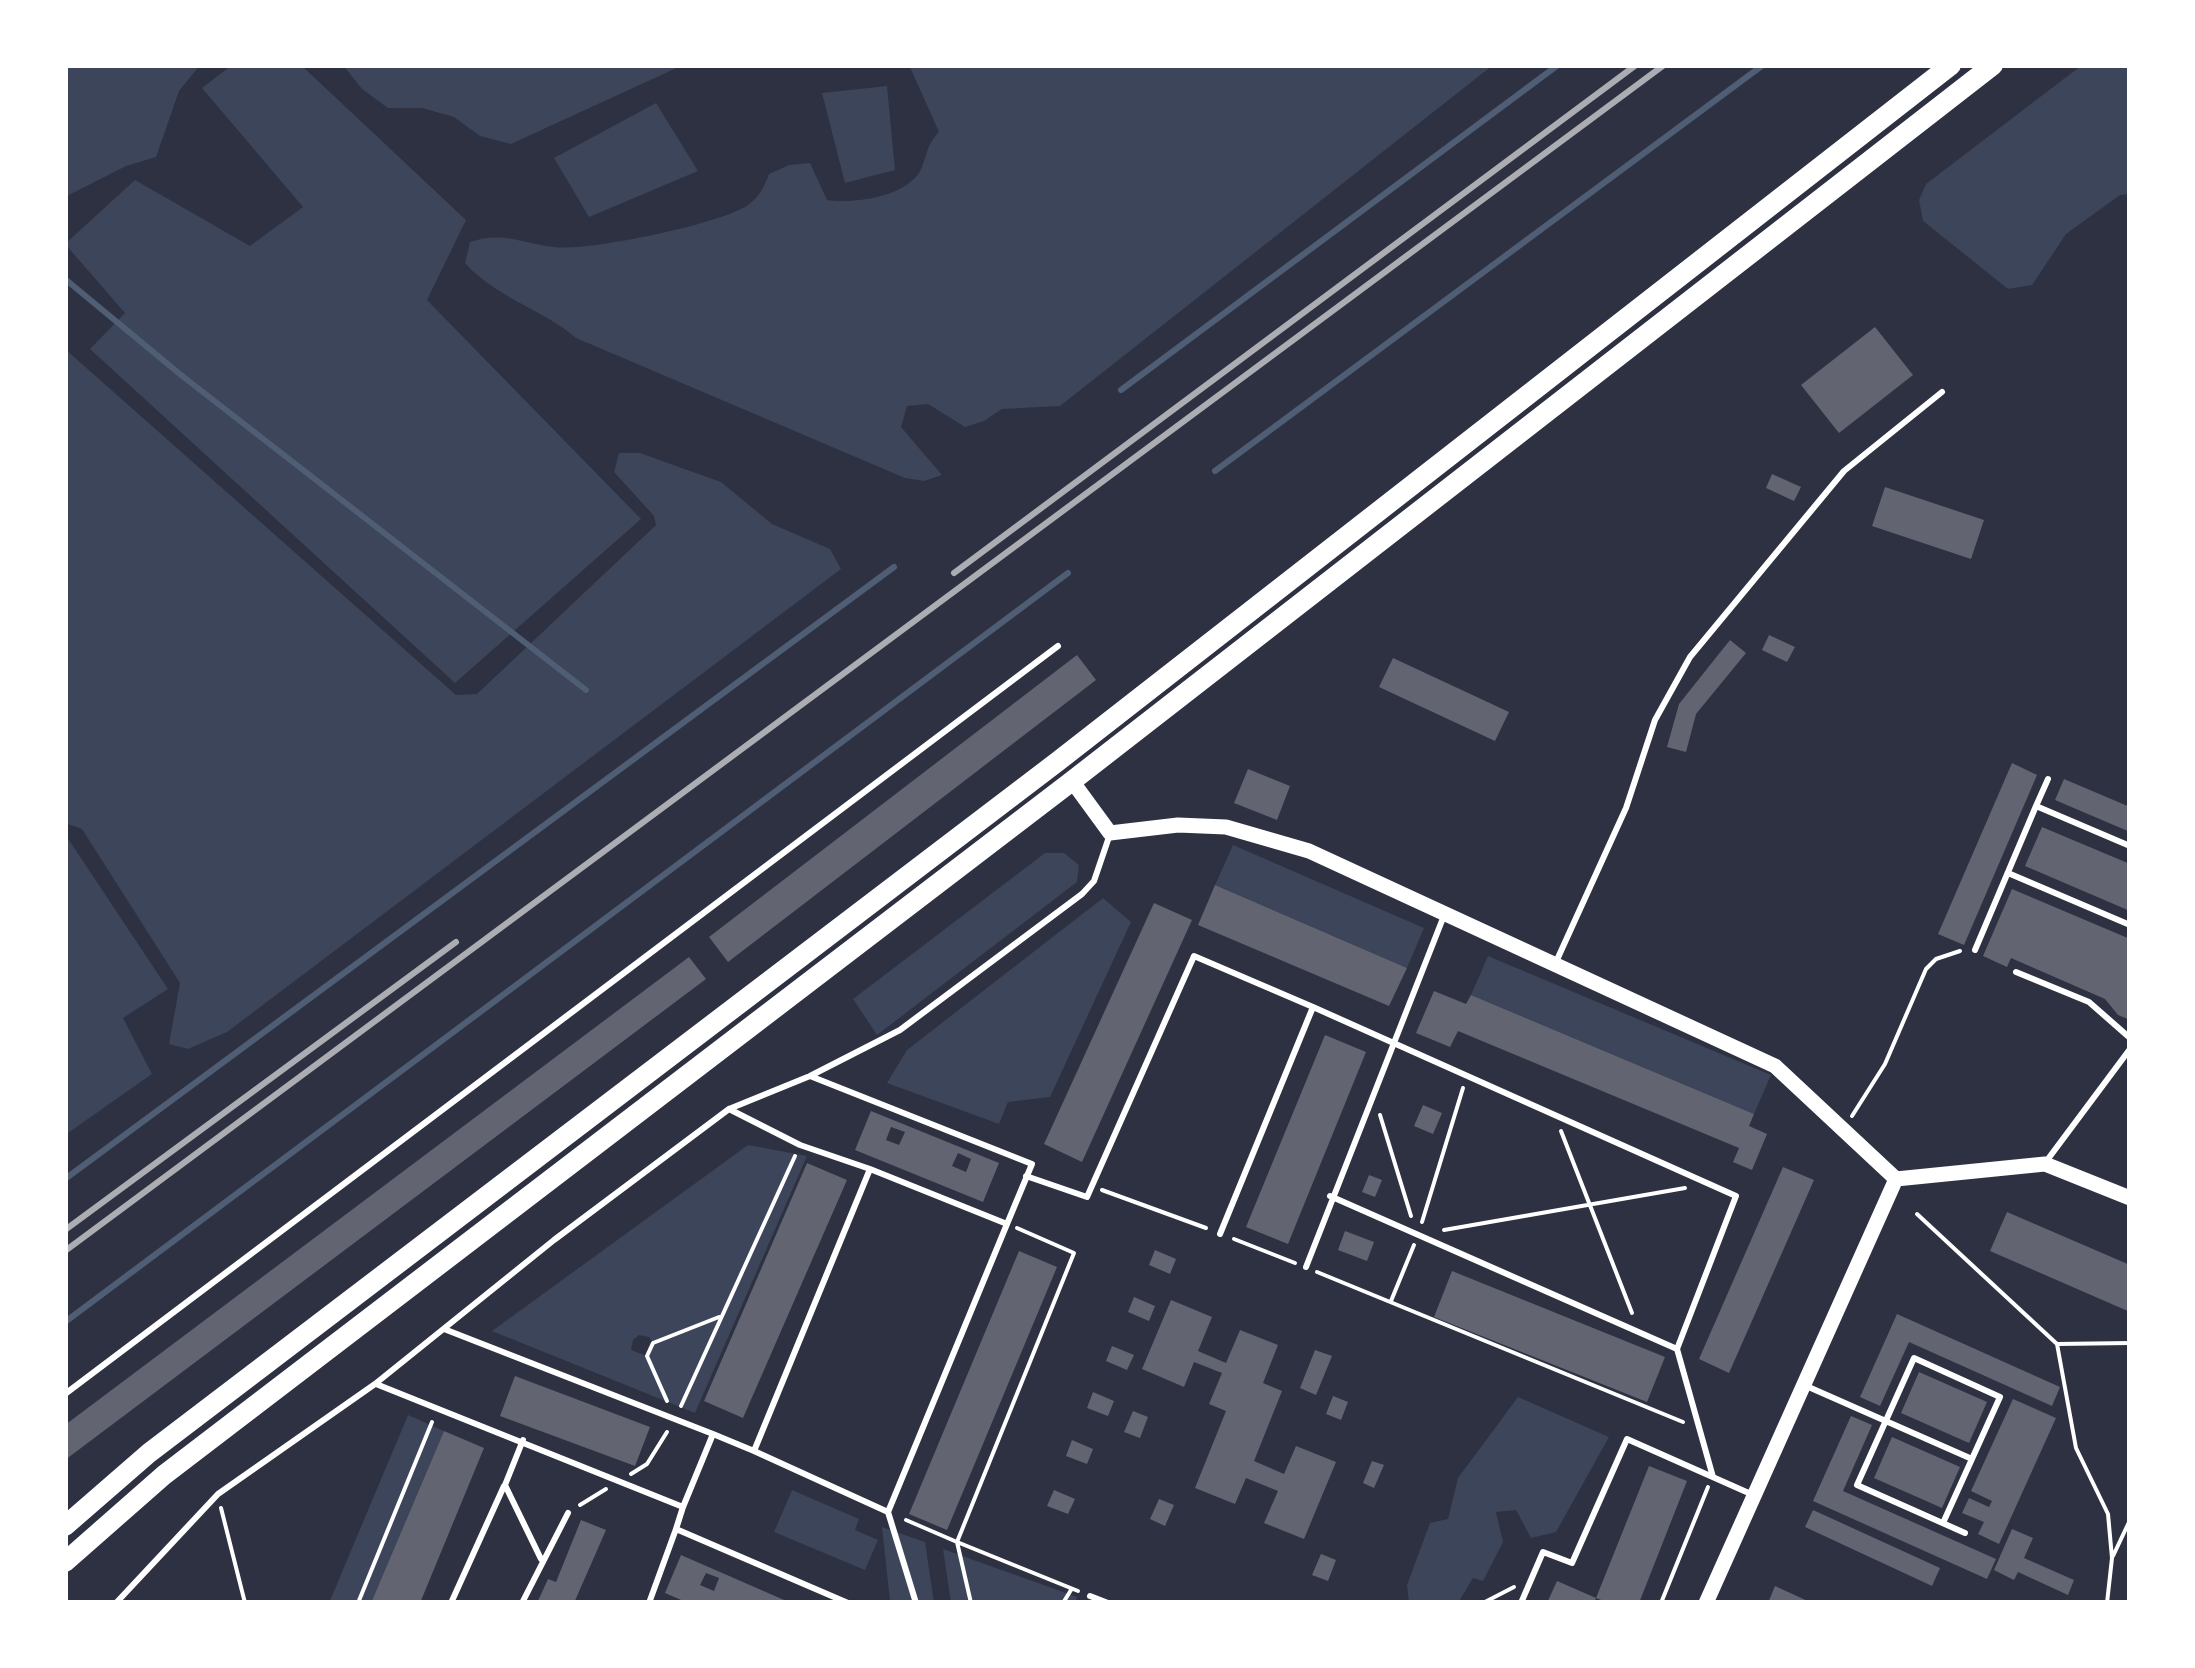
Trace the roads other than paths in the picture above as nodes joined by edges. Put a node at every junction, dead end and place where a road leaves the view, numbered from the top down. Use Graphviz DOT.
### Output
graph roads {
  1 [pos="1951,65"];
  2 [pos="1992,65"];
  3 [pos="1942,392"];
  4 [pos="1058,646"];
  5 [pos="2048,779"];
  6 [pos="1072,781"];
  7 [pos="2036,806"];
  8 [pos="1110,833"];
  9 [pos="2130,846"];
  10 [pos="2008,873"];
  11 [pos="1446,912"];
  12 [pos="2130,925"];
  13 [pos="1975,950"];
  14 [pos="1556,963"];
  15 [pos="2016,972"];
  16 [pos="1312,1007"];
  17 [pos="2130,1038"];
  18 [pos="1393,1041"];
  19 [pos="2130,1049"];
  20 [pos="810,1076"];
  21 [pos="729,1109"];
  22 [pos="2045,1164"];
  23 [pos="870,1169"];
  24 [pos="1026,1176"];
  25 [pos="1896,1179"];
  26 [pos="1330,1196"];
  27 [pos="2130,1198"];
  28 [pos="1007,1224"];
  29 [pos="1220,1234"];
  30 [pos="1306,1267"];
  31 [pos="444,1328"];
  32 [pos="1677,1348"];
  33 [pos="375,1384"];
  34 [pos="1804,1384"];
  35 [pos="65,1394"];
  36 [pos="1886,1421"];
  37 [pos="714,1434"];
  38 [pos="524,1440"];
  39 [pos="754,1451"];
  40 [pos="1972,1460"];
  41 [pos="1713,1477"];
  42 [pos="505,1485"];
  43 [pos="1754,1495"];
  44 [pos="683,1506"];
  45 [pos="568,1512"];
  46 [pos="888,1512"];
  47 [pos="1944,1523"];
  48 [pos="65,1526"];
  49 [pos="676,1529"];
  50 [pos="1966,1533"];
  51 [pos="541,1559"];
  52 [pos="65,1562"];
  53 [pos="1090,1596"];
  54 [pos="116,1603"];
  55 [pos="452,1603"];
  56 [pos="522,1603"];
  57 [pos="648,1603"];
  58 [pos="848,1603"];
  59 [pos="916,1603"];
  60 [pos="1108,1603"];
  61 [pos="1520,1603"];
  62 [pos="1706,1603"];
  1 -- 48 [label="highway"];
  2 -- 6 [label="highway"];
  3 -- 14 [label="lane"];
  4 -- 35 [label="lane"];
  5 -- 7 [label="lane"];
  6 -- 8 [label="street"];
  6 -- 52 [label="highway"];
  7 -- 9 [label="lane"];
  7 -- 10 [label="lane"];
  8 -- 11 [label="street"];
  8 -- 20 [label="lane"];
  10 -- 12 [label="lane"];
  10 -- 13 [label="lane"];
  11 -- 14 [label="street"];
  11 -- 18 [label="lane"];
  14 -- 25 [label="street"];
  15 -- 17 [label="lane"];
  16 -- 18 [label="lane"];
  16 -- 24 [label="lane"];
  16 -- 29 [label="lane"];
  18 -- 26 [label="lane"];
  18 -- 32 [label="lane"];
  19 -- 22 [label="lane"];
  20 -- 21 [label="lane"];
  20 -- 24 [label="lane"];
  21 -- 23 [label="lane"];
  21 -- 31 [label="lane"];
  22 -- 25 [label="street"];
  22 -- 27 [label="street"];
  23 -- 28 [label="lane"];
  23 -- 39 [label="lane"];
  24 -- 28 [label="lane"];
  25 -- 34 [label="street"];
  26 -- 30 [label="lane"];
  26 -- 32 [label="lane"];
  28 -- 46 [label="lane"];
  31 -- 33 [label="lane"];
  31 -- 37 [label="lane"];
  32 -- 41 [label="lane"];
  33 -- 38 [label="lane"];
  33 -- 54 [label="lane"];
  34 -- 36 [label="lane"];
  34 -- 43 [label="street"];
  36 -- 40 [label="lane"];
  36 -- 40 [label="lane"];
  36 -- 47 [label="lane"];
  37 -- 39 [label="lane"];
  37 -- 44 [label="lane"];
  38 -- 42 [label="lane"];
  38 -- 44 [label="lane"];
  39 -- 46 [label="lane"];
  40 -- 47 [label="lane"];
  41 -- 43 [label="lane"];
  41 -- 61 [label="lane"];
  42 -- 51 [label="lane"];
  42 -- 55 [label="lane"];
  43 -- 62 [label="street"];
  44 -- 49 [label="lane"];
  45 -- 51 [label="lane"];
  46 -- 59 [label="lane"];
  47 -- 50 [label="lane"];
  49 -- 57 [label="lane"];
  49 -- 58 [label="lane"];
  51 -- 56 [label="lane"];
  53 -- 60 [label="lane"];
}
